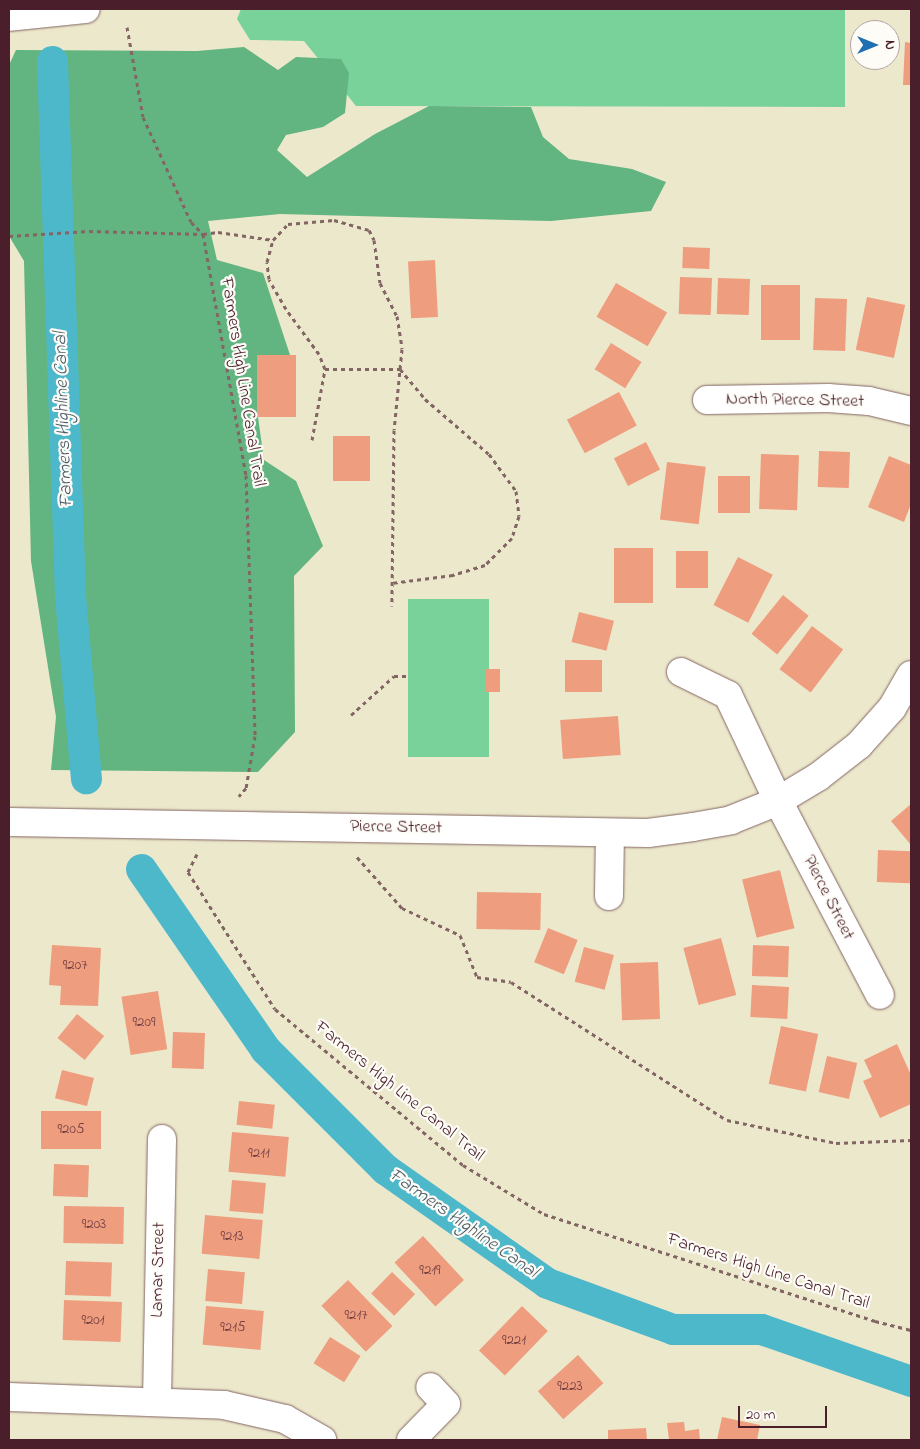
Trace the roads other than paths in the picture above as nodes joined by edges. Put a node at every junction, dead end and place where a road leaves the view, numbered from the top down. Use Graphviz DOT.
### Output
graph roads {
  1 [pos="86,9"];
  2 [pos="9,17"];
  3 [pos="707,400"];
  4 [pos="911,411"];
  5 [pos="681,672"];
  6 [pos="911,675"];
  7 [pos="778,801"];
  8 [pos="9,822"];
  9 [pos="610,833"];
  10 [pos="609,896"];
  11 [pos="880,995"];
  12 [pos="162,1139"];
  13 [pos="430,1387"];
  14 [pos="9,1397"];
  15 [pos="157,1400"];
  16 [pos="322,1440"];
  17 [pos="411,1440"];
  1 -- 2 [label="street"];
  3 -- 4 [label="street, North Pierce Street"];
  5 -- 7 [label="street"];
  6 -- 7 [label="street, Pierce Street"];
  7 -- 9 [label="street, Pierce Street"];
  7 -- 11 [label="street, Pierce Street"];
  8 -- 9 [label="street, Pierce Street"];
  9 -- 10 [label="street"];
  12 -- 15 [label="street, Lamar Street"];
  13 -- 17 [label="street"];
  14 -- 15 [label="street"];
  15 -- 16 [label="street"];
}
